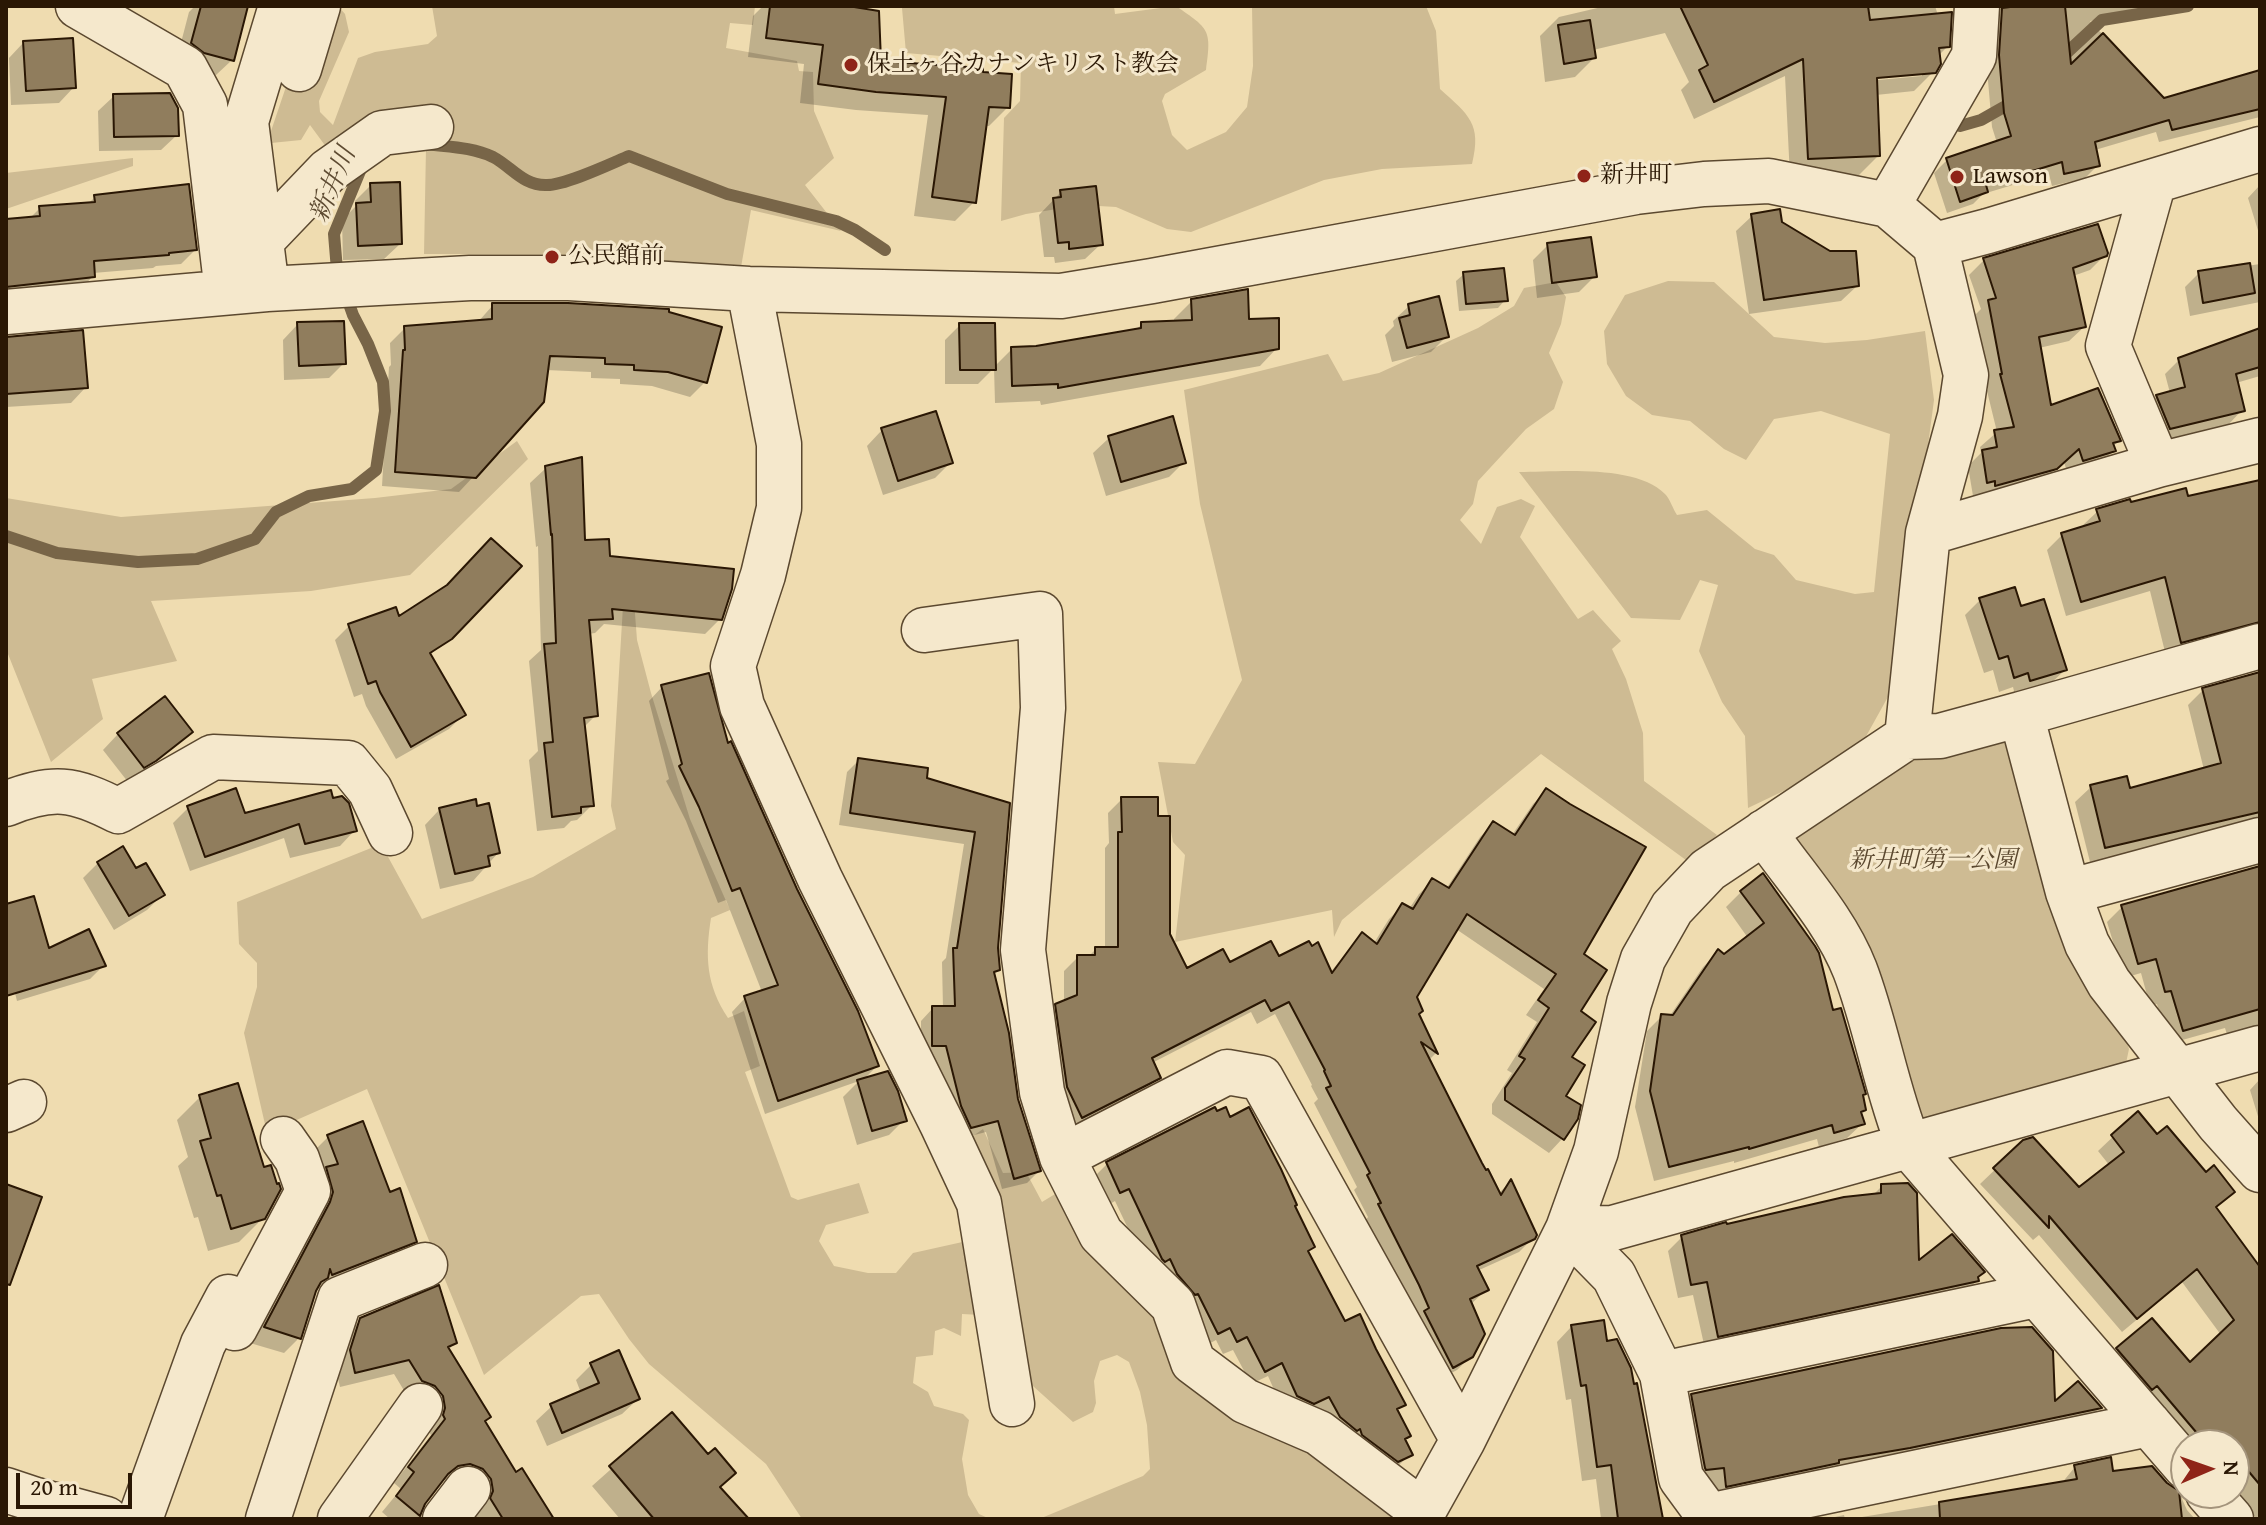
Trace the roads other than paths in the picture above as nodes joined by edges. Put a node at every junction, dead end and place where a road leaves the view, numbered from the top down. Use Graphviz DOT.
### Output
graph roads {
  1 [pos="78,6"];
  2 [pos="281,6"];
  3 [pos="318,6"];
  4 [pos="1977,6"];
  5 [pos="299,69"];
  6 [pos="431,127"];
  7 [pos="2260,149"];
  8 [pos="2154,181"];
  9 [pos="1888,205"];
  10 [pos="261,241"];
  11 [pos="1935,245"];
  12 [pos="749,289"];
  13 [pos="247,291"];
  14 [pos="6,312"];
  15 [pos="734,360"];
  16 [pos="2260,440"];
  17 [pos="2158,465"];
  18 [pos="1928,533"];
  19 [pos="924,630"];
  20 [pos="2260,646"];
  21 [pos="2021,714"];
  22 [pos="1907,737"];
  23 [pos="6,804"];
  24 [pos="1764,832"];
  25 [pos="390,833"];
  26 [pos="2260,840"];
  27 [pos="2068,892"];
  28 [pos="2260,1048"];
  29 [pos="2177,1070"];
  30 [pos="283,1139"];
  31 [pos="1909,1146"];
  32 [pos="1062,1157"];
  33 [pos="2260,1170"];
  34 [pos="1568,1229"];
  35 [pos="425,1265"];
  36 [pos="2036,1295"];
  37 [pos="247,1303"];
  38 [pos="226,1346"];
  39 [pos="1662,1374"];
  40 [pos="1012,1404"];
  41 [pos="420,1406"];
  42 [pos="2149,1424"];
  43 [pos="1463,1440"];
  44 [pos="2170,1448"];
  45 [pos="34,1503"];
  46 [pos="1421,1515"];
  47 [pos="1710,1518"];
  48 [pos="106,1519"];
  49 [pos="140,1519"];
  50 [pos="268,1519"];
  51 [pos="340,1519"];
  1 -- 13 [label="street"];
  2 -- 10 [label="street"];
  3 -- 5 [label="street"];
  4 -- 9 [label="street"];
  6 -- 10 [label="street"];
  7 -- 8 [label="street"];
  8 -- 11 [label="street"];
  8 -- 17 [label="street"];
  9 -- 11 [label="street"];
  9 -- 12 [label="street"];
  10 -- 13 [label="street"];
  11 -- 18 [label="street"];
  12 -- 13 [label="street"];
  12 -- 15 [label="street"];
  12 -- 40 [label="street"];
  13 -- 14 [label="street"];
  16 -- 17 [label="street"];
  17 -- 18 [label="street"];
  18 -- 22 [label="street"];
  19 -- 32 [label="street"];
  20 -- 21 [label="street"];
  21 -- 22 [label="street"];
  21 -- 27 [label="street"];
  22 -- 24 [label="street"];
  23 -- 25 [label="street"];
  24 -- 31 [label="street"];
  24 -- 34 [label="street"];
  26 -- 27 [label="street"];
  27 -- 29 [label="street"];
  28 -- 29 [label="street"];
  29 -- 31 [label="street"];
  29 -- 33 [label="street"];
  30 -- 37 [label="street"];
  31 -- 34 [label="street"];
  31 -- 36 [label="street"];
  32 -- 43 [label="street"];
  32 -- 46 [label="street"];
  34 -- 39 [label="street"];
  34 -- 43 [label="street"];
  35 -- 50 [label="street"];
  36 -- 39 [label="street"];
  36 -- 42 [label="street"];
  37 -- 38 [label="street"];
  37 -- 49 [label="street"];
  39 -- 47 [label="street"];
  41 -- 51 [label="street"];
  42 -- 44 [label="street"];
  42 -- 47 [label="street"];
  43 -- 46 [label="street"];
  45 -- 48 [label="street"];
}
